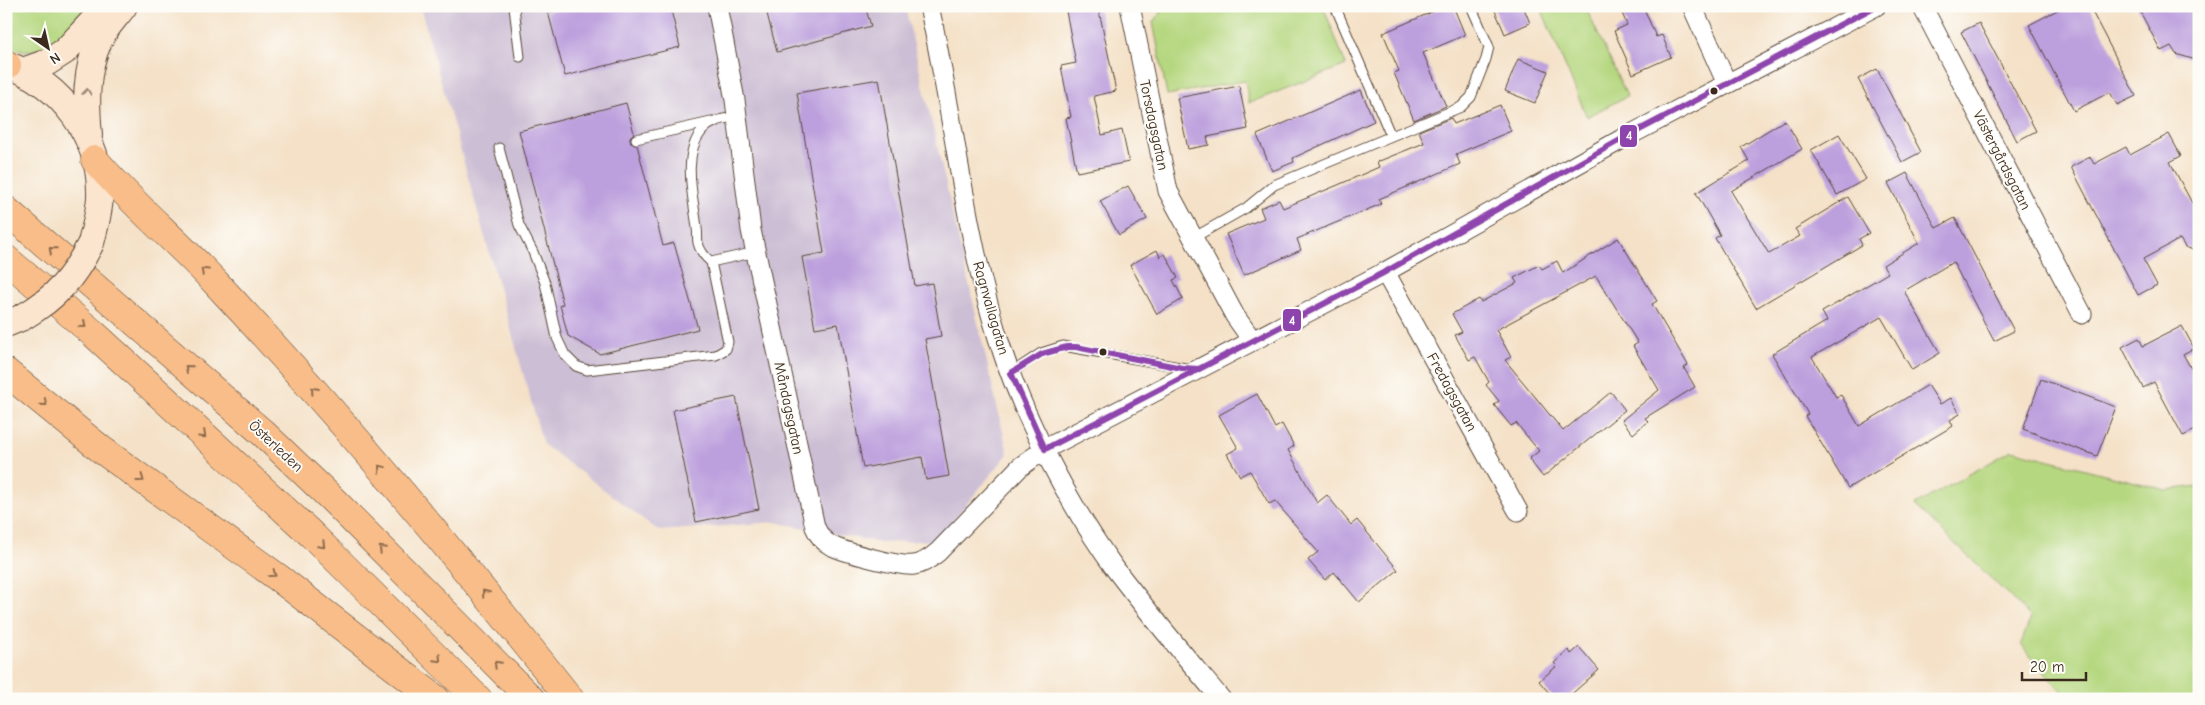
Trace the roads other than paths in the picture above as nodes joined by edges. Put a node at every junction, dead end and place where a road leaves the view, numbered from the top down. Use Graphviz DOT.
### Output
graph roads {
  1 [pos="106,6"];
  2 [pos="124,6"];
  3 [pos="516,6"];
  4 [pos="716,6"];
  5 [pos="929,6"];
  6 [pos="1130,6"];
  7 [pos="1335,6"];
  8 [pos="1472,6"];
  9 [pos="1692,6"];
  10 [pos="1876,6"];
  11 [pos="1922,6"];
  12 [pos="520,57"];
  13 [pos="11,66"];
  14 [pos="1727,84"];
  15 [pos="737,116"];
  16 [pos="712,122"];
  17 [pos="1391,136"];
  18 [pos="636,139"];
  19 [pos="498,148"];
  20 [pos="92,150"];
  21 [pos="6,210"];
  22 [pos="1194,238"];
  23 [pos="756,252"];
  24 [pos="6,259"];
  25 [pos="711,262"];
  26 [pos="1385,272"];
  27 [pos="2082,314"];
  28 [pos="15,321"];
  29 [pos="1252,340"];
  30 [pos="1199,369"];
  31 [pos="6,372"];
  32 [pos="1011,373"];
  33 [pos="1045,450"];
  34 [pos="1518,511"];
  35 [pos="436,699"];
  36 [pos="478,699"];
  37 [pos="531,699"];
  38 [pos="570,699"];
  39 [pos="1221,699"];
  1 -- 13 [label="main road"];
  20 -- 2 [label="main road, one-way"];
  3 -- 12 [label="lane"];
  4 -- 15 [label="street, Måndagsgatan"];
  5 -- 32 [label="street, Ragnvallagatan"];
  6 -- 22 [label="street, Torsdagsgatan"];
  7 -- 17 [label="lane"];
  8 -- 17 [label="lane"];
  9 -- 14 [label="street"];
  10 -- 14 [label="street"];
  11 -- 27 [label="street, Västergårdsgatan"];
  13 -- 20 [label="main road"];
  14 -- 26 [label="street"];
  15 -- 16 [label="lane"];
  15 -- 23 [label="street, Måndagsgatan"];
  16 -- 18 [label="lane"];
  16 -- 25 [label="lane"];
  17 -- 22 [label="lane"];
  19 -- 25 [label="lane"];
  20 -- 28 [label="main road, bridge"];
  38 -- 20 [label="main road, one-way"];
  37 -- 21 [label="main road, Österleden, one-way"];
  22 -- 29 [label="street, Torsdagsgatan"];
  23 -- 25 [label="lane"];
  23 -- 33 [label="street, Måndagsgatan"];
  24 -- 36 [label="main road, one-way"];
  26 -- 29 [label="street"];
  26 -- 34 [label="street, Fredagsgatan"];
  29 -- 30 [label="street"];
  30 -- 32 [label="lane"];
  30 -- 33 [label="street"];
  31 -- 35 [label="main road, one-way"];
  32 -- 33 [label="street, Ragnvallagatan"];
  33 -- 39 [label="street, Ragnvallagatan"];
}
